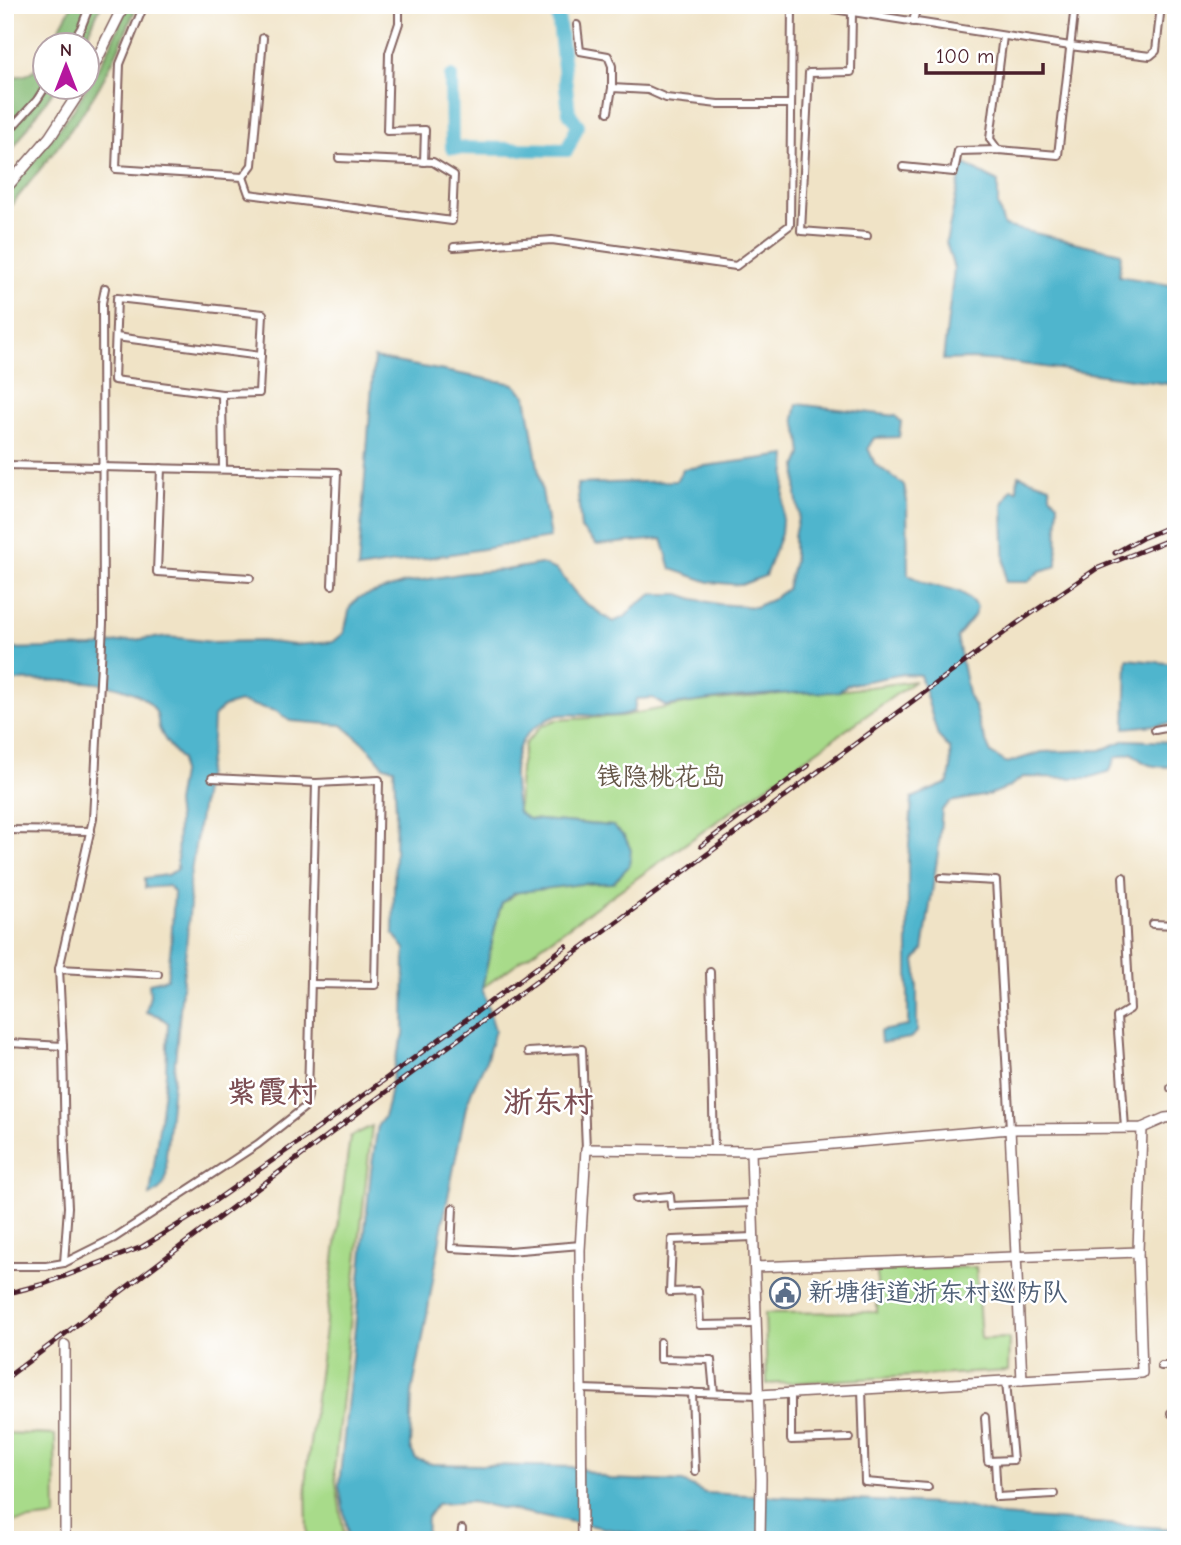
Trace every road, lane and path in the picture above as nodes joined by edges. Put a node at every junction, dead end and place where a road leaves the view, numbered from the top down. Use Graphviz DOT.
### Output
graph roads {
  1 [pos="90,5"];
  2 [pos="117,5"];
  3 [pos="124,5"];
  4 [pos="144,5"];
  5 [pos="400,5"];
  6 [pos="792,5"];
  7 [pos="808,5"];
  8 [pos="917,5"];
  9 [pos="1075,5"];
  10 [pos="1161,5"];
  11 [pos="852,13"];
  12 [pos="914,22"];
  13 [pos="577,25"];
  14 [pos="79,32"];
  15 [pos="102,36"];
  16 [pos="1003,36"];
  17 [pos="263,38"];
  18 [pos="1070,46"];
  19 [pos="102,49"];
  20 [pos="612,88"];
  21 [pos="35,102"];
  22 [pos="66,102"];
  23 [pos="73,102"];
  24 [pos="792,104"];
  25 [pos="608,112"];
  26 [pos="5,135"];
  27 [pos="998,150"];
  28 [pos="339,158"];
  29 [pos="424,162"];
  30 [pos="903,167"];
  31 [pos="243,177"];
  32 [pos="5,180"];
  33 [pos="5,190"];
  34 [pos="867,236"];
  35 [pos="454,247"];
  36 [pos="105,288"];
  37 [pos="116,337"];
  38 [pos="261,356"];
  39 [pos="222,394"];
  40 [pos="5,465"];
  41 [pos="103,467"];
  42 [pos="161,468"];
  43 [pos="223,470"];
  44 [pos="250,578"];
  45 [pos="332,585"];
  46 [pos="1176,726"];
  47 [pos="1155,730"];
  48 [pos="212,778"];
  49 [pos="316,783"];
  50 [pos="5,830"];
  51 [pos="91,831"];
  52 [pos="1123,877"];
  53 [pos="941,878"];
  54 [pos="1153,924"];
  55 [pos="1176,925"];
  56 [pos="59,969"];
  57 [pos="710,972"];
  58 [pos="158,974"];
  59 [pos="312,984"];
  60 [pos="63,1046"];
  61 [pos="528,1052"];
  62 [pos="5,1058"];
  63 [pos="1176,1118"];
  64 [pos="1125,1128"];
  65 [pos="1142,1128"];
  66 [pos="1010,1129"];
  67 [pos="586,1149"];
  68 [pos="714,1151"];
  69 [pos="751,1151"];
  70 [pos="636,1199"];
  71 [pos="753,1203"];
  72 [pos="453,1208"];
  73 [pos="754,1237"];
  74 [pos="581,1245"];
  75 [pos="1138,1252"];
  76 [pos="1016,1257"];
  77 [pos="64,1263"];
  78 [pos="5,1266"];
  79 [pos="755,1267"];
  80 [pos="757,1324"];
  81 [pos="660,1342"];
  82 [pos="65,1345"];
  83 [pos="1161,1366"];
  84 [pos="1176,1366"];
  85 [pos="1022,1380"];
  86 [pos="1006,1381"];
  87 [pos="582,1389"];
  88 [pos="862,1389"];
  89 [pos="692,1392"];
  90 [pos="714,1393"];
  91 [pos="791,1393"];
  92 [pos="759,1395"];
  93 [pos="985,1417"];
  94 [pos="850,1438"];
  95 [pos="995,1461"];
  96 [pos="695,1471"];
  97 [pos="928,1487"];
  98 [pos="1054,1494"];
  99 [pos="462,1529"];
  100 [pos="65,1540"];
  101 [pos="461,1540"];
  102 [pos="582,1540"];
  103 [pos="760,1540"];
  1 -- 14 [label="street"];
  2 -- 15 [label="main road"];
  3 -- 19 [label="main road"];
  4 -- 31 [label="street"];
  5 -- 29 [label="street"];
  6 -- 24 [label="street"];
  7 -- 11 [label="street"];
  8 -- 12 [label="street"];
  9 -- 18 [label="street"];
  10 -- 18 [label="street"];
  11 -- 12 [label="street"];
  11 -- 34 [label="street"];
  12 -- 16 [label="street"];
  13 -- 20 [label="street"];
  16 -- 18 [label="street"];
  16 -- 27 [label="street"];
  17 -- 31 [label="street"];
  18 -- 27 [label="street"];
  20 -- 24 [label="street"];
  20 -- 25 [label="street"];
  21 -- 26 [label="street"];
  22 -- 32 [label="main road"];
  23 -- 33 [label="main road"];
  24 -- 35 [label="street"];
  27 -- 30 [label="street"];
  28 -- 29 [label="street"];
  29 -- 31 [label="street"];
  36 -- 41 [label="street"];
  37 -- 38 [label="street"];
  37 -- 38 [label="street"];
  37 -- 39 [label="street"];
  38 -- 39 [label="street"];
  39 -- 43 [label="street"];
  40 -- 41 [label="street"];
  41 -- 42 [label="street"];
  41 -- 51 [label="street"];
  42 -- 43 [label="street"];
  42 -- 44 [label="street"];
  43 -- 45 [label="street"];
  46 -- 47 [label="street"];
  48 -- 49 [label="street"];
  49 -- 59 [label="street"];
  49 -- 59 [label="street"];
  50 -- 51 [label="street"];
  51 -- 56 [label="street"];
  52 -- 64 [label="street"];
  53 -- 66 [label="street"];
  54 -- 55 [label="street"];
  56 -- 58 [label="street"];
  56 -- 60 [label="street"];
  57 -- 68 [label="street"];
  59 -- 77 [label="street"];
  60 -- 62 [label="street"];
  60 -- 77 [label="street"];
  61 -- 67 [label="street"];
  63 -- 65 [label="street"];
  64 -- 65 [label="street"];
  64 -- 66 [label="street"];
  65 -- 75 [label="street"];
  66 -- 69 [label="street"];
  66 -- 76 [label="street"];
  67 -- 68 [label="street"];
  67 -- 74 [label="street"];
  68 -- 69 [label="street"];
  69 -- 71 [label="street"];
  70 -- 71 [label="street"];
  71 -- 73 [label="street"];
  72 -- 74 [label="street"];
  73 -- 79 [label="street"];
  73 -- 80 [label="street"];
  74 -- 87 [label="street"];
  75 -- 76 [label="street"];
  75 -- 85 [label="street"];
  76 -- 79 [label="street"];
  76 -- 85 [label="street"];
  77 -- 78 [label="street"];
  79 -- 80 [label="street"];
  80 -- 92 [label="street"];
  81 -- 90 [label="street"];
  82 -- 100 [label="street"];
  83 -- 84 [label="street"];
  85 -- 86 [label="street"];
  86 -- 88 [label="street"];
  86 -- 95 [label="street"];
  87 -- 89 [label="street"];
  87 -- 102 [label="street"];
  88 -- 91 [label="street"];
  88 -- 97 [label="street"];
  89 -- 90 [label="street"];
  89 -- 96 [label="street"];
  90 -- 92 [label="street"];
  91 -- 92 [label="street"];
  91 -- 94 [label="street"];
  92 -- 103 [label="street"];
  93 -- 95 [label="street"];
  95 -- 98 [label="street"];
  99 -- 101 [label="street"];
}
